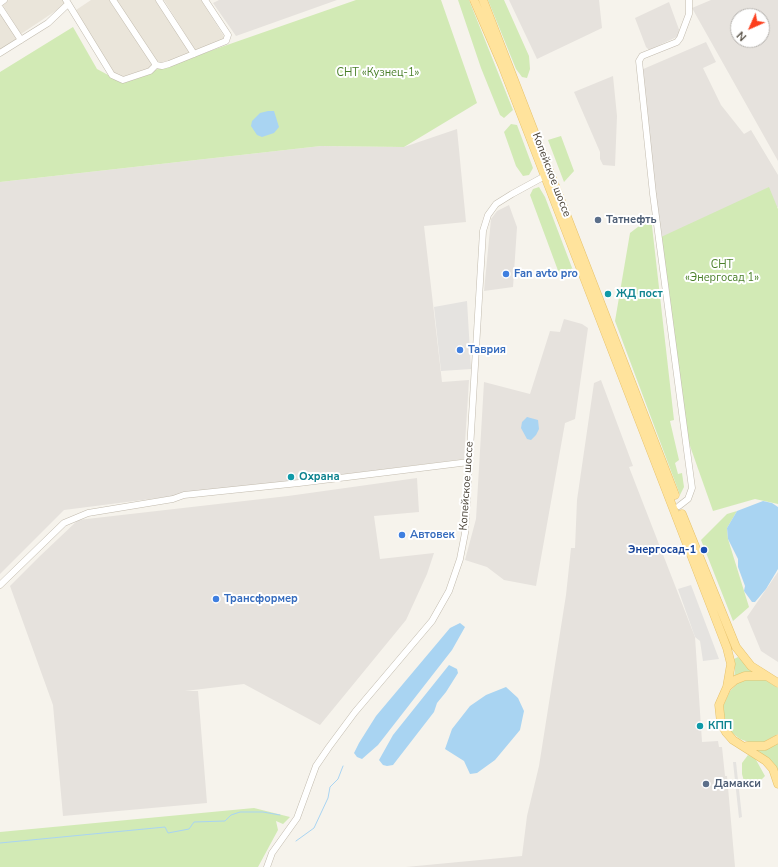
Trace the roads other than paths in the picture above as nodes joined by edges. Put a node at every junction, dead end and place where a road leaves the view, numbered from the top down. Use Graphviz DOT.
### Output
graph roads {
  1 [pos="4,0"];
  2 [pos="113,0"];
  3 [pos="159,0"];
  4 [pos="205,0"];
  5 [pos="474,0"];
  6 [pos="483,0"];
  7 [pos="689,0"];
  8 [pos="67,2"];
  9 [pos="0,3"];
  10 [pos="0,8"];
  11 [pos="21,40"];
  12 [pos="0,54"];
  13 [pos="194,54"];
  14 [pos="156,65"];
  15 [pos="548,175"];
  16 [pos="468,462"];
  17 [pos="679,506"];
  18 [pos="0,585"];
  19 [pos="766,676"];
  20 [pos="778,683"];
  21 [pos="727,687"];
  22 [pos="778,739"];
  23 [pos="739,743"];
  24 [pos="778,784"];
  25 [pos="267,867"];
  1 -- 9 [label="street"];
  2 -- 14 [label="street"];
  3 -- 13 [label="street"];
  4 -- 13 [label="street"];
  5 -- 15 [label="main road, Копейское шоссе"];
  6 -- 15 [label="main road, Копейское шоссе"];
  7 -- 17 [label="street"];
  8 -- 11 [label="street"];
  8 -- 14 [label="street"];
  10 -- 11 [label="street"];
  11 -- 12 [label="street"];
  13 -- 14 [label="street"];
  15 -- 16 [label="street, Копейское шоссе"];
  15 -- 17 [label="main road, Копейское шоссе"];
  15 -- 21 [label="main road, Копейское шоссе"];
  16 -- 18 [label="street"];
  16 -- 25 [label="street, Копейское шоссе"];
  17 -- 19 [label="main road, Копейское шоссе"];
  19 -- 20 [label="main road, Копейское шоссе"];
  19 -- 21 [label="main road"];
  21 -- 23 [label="main road, Копейское шоссе"];
  22 -- 23 [label="main road"];
  23 -- 24 [label="main road, Копейское шоссе"];
}
